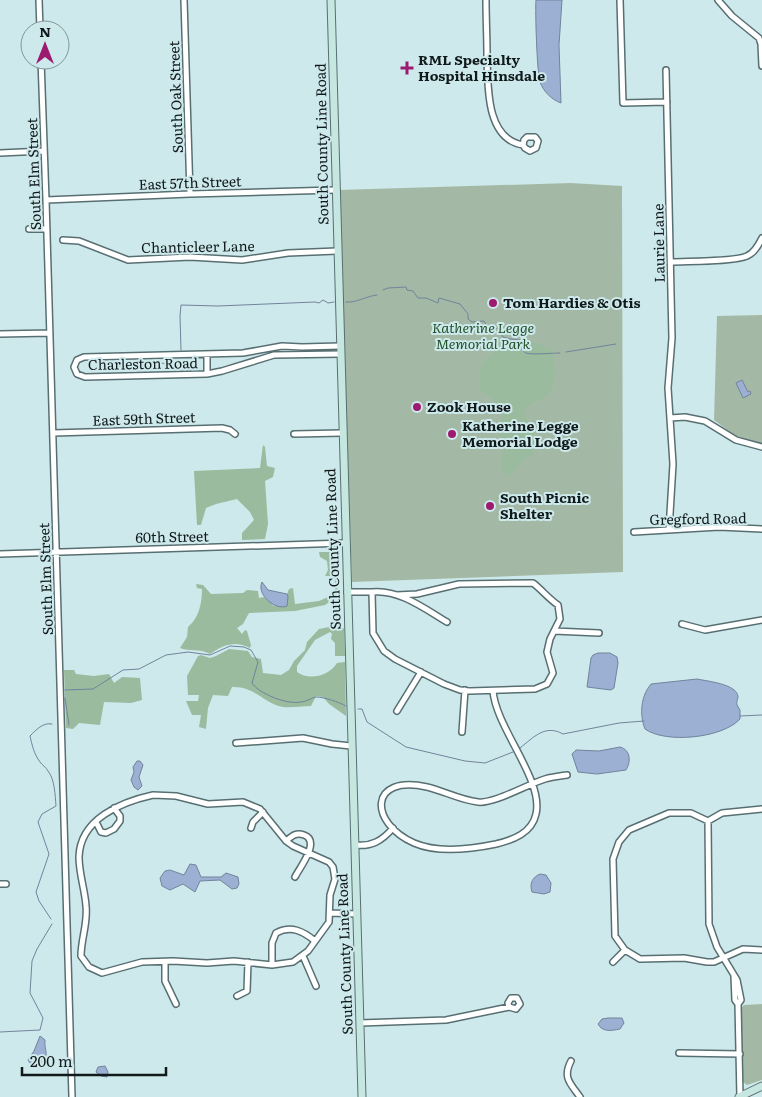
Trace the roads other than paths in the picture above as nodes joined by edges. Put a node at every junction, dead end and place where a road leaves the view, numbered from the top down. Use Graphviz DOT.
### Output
graph roads {
  1 [pos="39,0"];
  2 [pos="184,0"];
  3 [pos="330,0"];
  4 [pos="486,0"];
  5 [pos="620,0"];
  6 [pos="718,0"];
  7 [pos="40,20"];
  8 [pos="762,66"];
  9 [pos="41,70"];
  10 [pos="666,70"];
  11 [pos="667,102"];
  12 [pos="523,145"];
  13 [pos="44,151"];
  14 [pos="0,153"];
  15 [pos="335,190"];
  16 [pos="190,194"];
  17 [pos="46,200"];
  18 [pos="30,229"];
  19 [pos="47,229"];
  20 [pos="762,238"];
  21 [pos="63,240"];
  22 [pos="337,251"];
  23 [pos="671,262"];
  24 [pos="50,333"];
  25 [pos="0,334"];
  26 [pos="340,350"];
  27 [pos="207,354"];
  28 [pos="208,374"];
  29 [pos="670,418"];
  30 [pos="53,433"];
  31 [pos="342,433"];
  32 [pos="234,434"];
  33 [pos="294,434"];
  34 [pos="762,447"];
  35 [pos="762,529"];
  36 [pos="669,530"];
  37 [pos="634,532"];
  38 [pos="345,543"];
  39 [pos="56,552"];
  40 [pos="0,554"];
  41 [pos="347,592"];
  42 [pos="372,592"];
  43 [pos="417,594"];
  44 [pos="397,595"];
  45 [pos="418,604"];
  46 [pos="762,620"];
  47 [pos="448,622"];
  48 [pos="682,624"];
  49 [pos="554,631"];
  50 [pos="599,633"];
  51 [pos="421,672"];
  52 [pos="465,690"];
  53 [pos="493,691"];
  54 [pos="397,711"];
  55 [pos="462,732"];
  56 [pos="236,742"];
  57 [pos="351,746"];
  58 [pos="568,775"];
  59 [pos="531,784"];
  60 [pos="114,808"];
  61 [pos="762,809"];
  62 [pos="264,812"];
  63 [pos="710,819"];
  64 [pos="96,822"];
  65 [pos="251,828"];
  66 [pos="392,828"];
  67 [pos="286,841"];
  68 [pos="354,845"];
  69 [pos="308,853"];
  70 [pos="295,877"];
  71 [pos="0,884"];
  72 [pos="6,884"];
  73 [pos="330,913"];
  74 [pos="357,914"];
  75 [pos="315,940"];
  76 [pos="625,950"];
  77 [pos="762,950"];
  78 [pos="303,956"];
  79 [pos="724,958"];
  80 [pos="164,962"];
  81 [pos="248,962"];
  82 [pos="612,962"];
  83 [pos="272,966"];
  84 [pos="316,986"];
  85 [pos="237,996"];
  86 [pos="176,1004"];
  87 [pos="509,1007"];
  88 [pos="360,1023"];
  89 [pos="679,1053"];
  90 [pos="740,1054"];
  91 [pos="571,1061"];
  92 [pos="762,1086"];
  93 [pos="72,1097"];
  94 [pos="362,1097"];
  95 [pos="580,1097"];
  96 [pos="740,1097"];
  1 -- 7 [label="street"];
  2 -- 16 [label="street, South Oak Street"];
  3 -- 15 [label="main road, South County Line Road"];
  4 -- 12 [label="street"];
  5 -- 11 [label="street"];
  6 -- 8 [label="street"];
  9 -- 13 [label="street, South Elm Street"];
  10 -- 11 [label="street, Laurie Lane"];
  11 -- 23 [label="street, Laurie Lane"];
  13 -- 14 [label="street"];
  13 -- 17 [label="street, South Elm Street"];
  15 -- 16 [label="street, East 57th Street"];
  15 -- 22 [label="main road, South County Line Road"];
  16 -- 17 [label="street, East 57th Street"];
  17 -- 19 [label="street, South Elm Street"];
  18 -- 19 [label="street"];
  19 -- 24 [label="street, South Elm Street"];
  20 -- 23 [label="street"];
  21 -- 22 [label="street, Chanticleer Lane"];
  22 -- 26 [label="main road, South County Line Road"];
  23 -- 29 [label="street, Laurie Lane"];
  24 -- 25 [label="street"];
  24 -- 30 [label="street, South Elm Street"];
  26 -- 27 [label="street, Charleston Road"];
  26 -- 28 [label="street, Charleston Road"];
  26 -- 31 [label="main road, South County Line Road"];
  27 -- 28 [label="street, Charleston Road"];
  27 -- 28 [label="street, Charleston Road"];
  29 -- 34 [label="street"];
  29 -- 36 [label="street, Laurie Lane"];
  30 -- 32 [label="street, East 59th Street"];
  30 -- 39 [label="street, South Elm Street"];
  31 -- 33 [label="street"];
  31 -- 38 [label="main road, South County Line Road"];
  35 -- 36 [label="street, Gregford Road"];
  36 -- 37 [label="street, Gregford Road"];
  38 -- 39 [label="street, 60th Street"];
  38 -- 41 [label="main road, South County Line Road"];
  39 -- 40 [label="street, 60th Street"];
  39 -- 93 [label="street, South Elm Street"];
  41 -- 42 [label="street"];
  41 -- 57 [label="main road, South County Line Road"];
  42 -- 44 [label="street"];
  42 -- 51 [label="street"];
  43 -- 44 [label="street"];
  43 -- 45 [label="street"];
  43 -- 49 [label="street"];
  44 -- 45 [label="street"];
  45 -- 47 [label="street"];
  46 -- 48 [label="street"];
  49 -- 50 [label="street"];
  49 -- 53 [label="street"];
  51 -- 52 [label="street"];
  51 -- 54 [label="street"];
  52 -- 53 [label="street"];
  52 -- 55 [label="street"];
  53 -- 59 [label="street"];
  56 -- 57 [label="street"];
  57 -- 68 [label="main road, South County Line Road"];
  58 -- 59 [label="street"];
  59 -- 66 [label="street"];
  59 -- 66 [label="street"];
  60 -- 62 [label="street"];
  60 -- 64 [label="street"];
  60 -- 64 [label="street"];
  61 -- 63 [label="street"];
  62 -- 65 [label="street"];
  62 -- 67 [label="street"];
  63 -- 76 [label="street"];
  63 -- 79 [label="street"];
  64 -- 80 [label="street"];
  66 -- 68 [label="street"];
  67 -- 69 [label="street"];
  67 -- 69 [label="street"];
  68 -- 74 [label="main road, South County Line Road"];
  69 -- 70 [label="street"];
  69 -- 73 [label="street"];
  71 -- 72 [label="street"];
  73 -- 74 [label="street"];
  73 -- 75 [label="street"];
  74 -- 88 [label="main road, South County Line Road"];
  75 -- 78 [label="street"];
  75 -- 83 [label="street"];
  76 -- 79 [label="street"];
  76 -- 82 [label="street"];
  77 -- 79 [label="street"];
  78 -- 83 [label="street"];
  78 -- 84 [label="street"];
  79 -- 90 [label="street"];
  80 -- 81 [label="street"];
  80 -- 86 [label="street"];
  81 -- 83 [label="street"];
  81 -- 85 [label="street"];
  87 -- 88 [label="street"];
  88 -- 94 [label="main road, South County Line Road"];
  89 -- 90 [label="street"];
  90 -- 96 [label="street"];
  91 -- 95 [label="street"];
  92 -- 96 [label="main road"];
}
